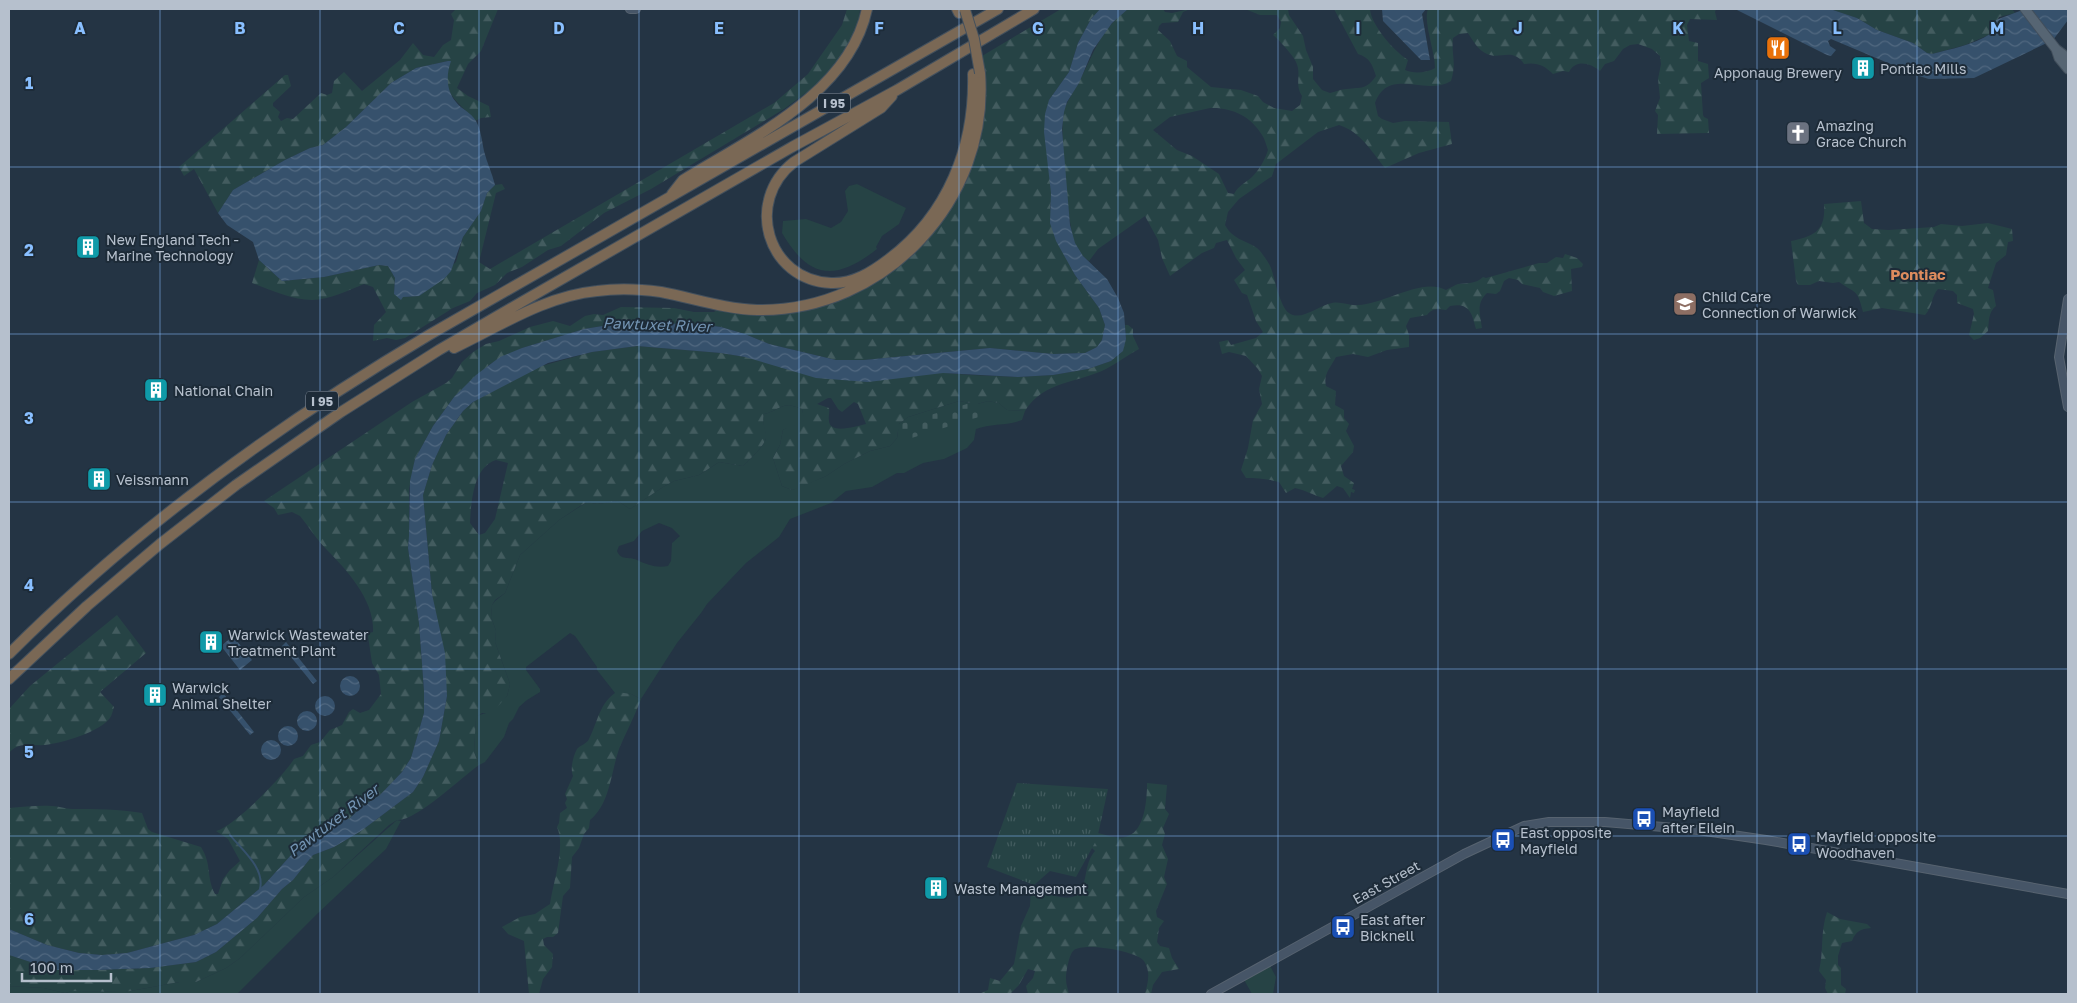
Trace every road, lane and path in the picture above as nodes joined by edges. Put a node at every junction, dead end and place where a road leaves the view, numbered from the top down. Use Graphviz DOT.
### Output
graph roads {
  1 [pos="867,9"];
  2 [pos="998,9"];
  3 [pos="1034,9"];
  4 [pos="2025,9"];
  5 [pos="961,10"];
  6 [pos="2056,49"];
  7 [pos="2068,58"];
  8 [pos="2068,69"];
  9 [pos="976,74"];
  10 [pos="897,90"];
  11 [pos="670,198"];
  12 [pos="2068,299"];
  13 [pos="395,377"];
  14 [pos="2068,408"];
  15 [pos="9,654"];
  16 [pos="9,679"];
  17 [pos="2068,894"];
  18 [pos="1211,994"];
  1 -- 11 [label="highway"];
  2 -- 11 [label="highway, I 95"];
  3 -- 10 [label="highway, I 95"];
  4 -- 6 [label="main road"];
  5 -- 9 [label="highway"];
  6 -- 7 [label="main road"];
  6 -- 8 [label="main road"];
  9 -- 10 [label="highway"];
  9 -- 13 [label="highway"];
  10 -- 13 [label="highway, I 95"];
  11 -- 15 [label="highway, I 95"];
  12 -- 14 [label="main road"];
  13 -- 16 [label="highway, I 95"];
  17 -- 18 [label="main road, East Street"];
}
